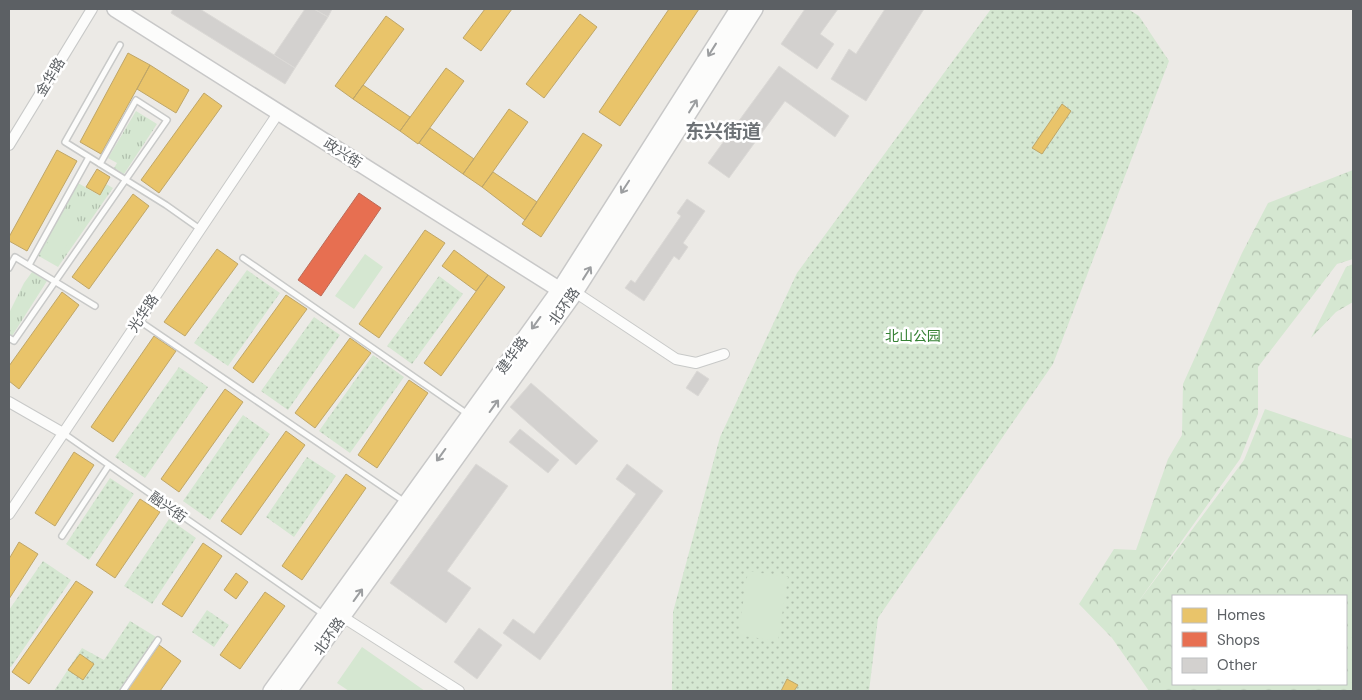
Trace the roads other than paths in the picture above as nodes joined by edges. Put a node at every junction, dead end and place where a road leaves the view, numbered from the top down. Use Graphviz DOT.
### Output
graph roads {
  1 [pos="92,9"];
  2 [pos="115,9"];
  3 [pos="738,9"];
  4 [pos="755,9"];
  5 [pos="120,45"];
  6 [pos="279,112"];
  7 [pos="9,145"];
  8 [pos="89,157"];
  9 [pos="100,164"];
  10 [pos="125,180"];
  11 [pos="200,229"];
  12 [pos="243,258"];
  13 [pos="29,265"];
  14 [pos="9,268"];
  15 [pos="55,281"];
  16 [pos="569,293"];
  17 [pos="95,306"];
  18 [pos="138,320"];
  19 [pos="9,338"];
  20 [pos="724,354"];
  21 [pos="9,402"];
  22 [pos="469,416"];
  23 [pos="62,433"];
  24 [pos="109,465"];
  25 [pos="412,507"];
  26 [pos="9,514"];
  27 [pos="62,536"];
  28 [pos="332,614"];
  29 [pos="158,640"];
  30 [pos="123,691"];
  31 [pos="271,691"];
  32 [pos="289,691"];
  33 [pos="459,691"];
  1 -- 7 [label="street, 金华路"];
  2 -- 6 [label="street, 政兴街"];
  3 -- 16 [label="street, 建华路, one-way"];
  16 -- 4 [label="street, 北环路, one-way"];
  5 -- 8 [label="lane"];
  6 -- 11 [label="street, 光华路"];
  6 -- 16 [label="street, 政兴街"];
  8 -- 9 [label="lane"];
  8 -- 13 [label="lane"];
  9 -- 10 [label="lane"];
  9 -- 10 [label="lane"];
  10 -- 11 [label="lane"];
  10 -- 15 [label="lane"];
  11 -- 18 [label="street, 光华路"];
  12 -- 22 [label="lane"];
  13 -- 14 [label="lane"];
  13 -- 15 [label="lane"];
  15 -- 17 [label="lane"];
  15 -- 19 [label="lane"];
  16 -- 20 [label="street"];
  16 -- 22 [label="street, 建华路, one-way"];
  25 -- 16 [label="street, 北环路, one-way"];
  18 -- 23 [label="street, 光华路"];
  18 -- 25 [label="lane"];
  21 -- 23 [label="street, 融兴街"];
  22 -- 25 [label="street, 建华路, one-way"];
  23 -- 24 [label="lane, 融兴街"];
  23 -- 26 [label="street, 光华路"];
  24 -- 27 [label="lane"];
  24 -- 28 [label="lane, 融兴街"];
  25 -- 28 [label="street, 北环路"];
  28 -- 31 [label="street"];
  28 -- 32 [label="street, 北环路"];
  28 -- 33 [label="street"];
  29 -- 30 [label="lane"];
}
